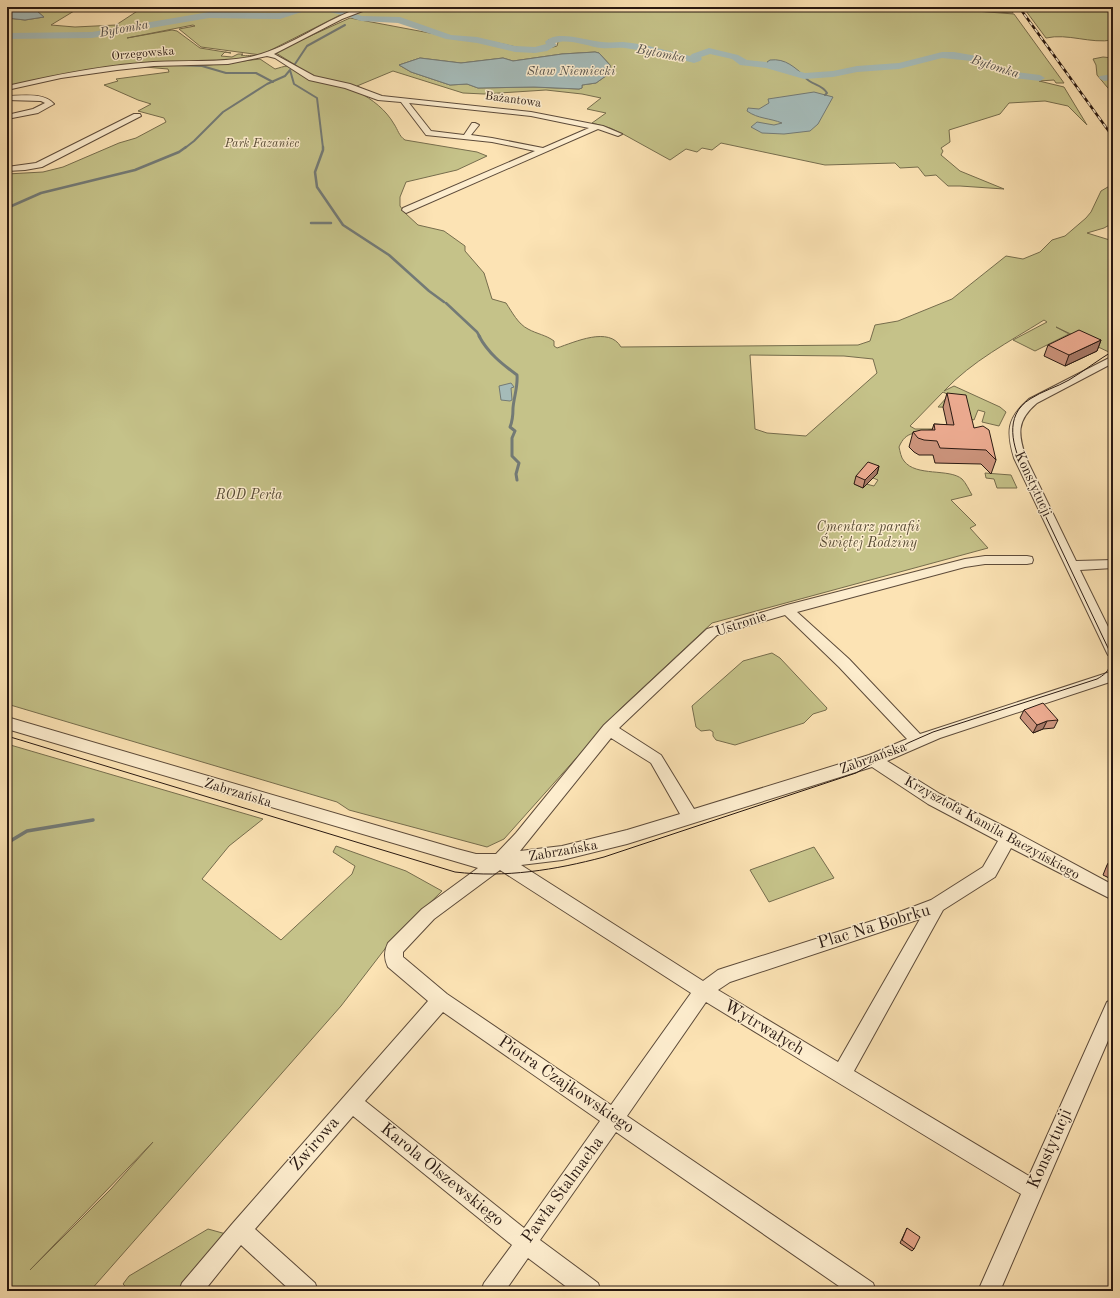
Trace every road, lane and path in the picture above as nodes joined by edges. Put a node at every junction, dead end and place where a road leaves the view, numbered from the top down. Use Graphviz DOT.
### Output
graph roads {
  1 [pos="370,7"];
  2 [pos="268,54"];
  3 [pos="7,88"];
  4 [pos="7,98"];
  5 [pos="403,100"];
  6 [pos="137,116"];
  7 [pos="7,117"];
  8 [pos="475,125"];
  9 [pos="597,127"];
  10 [pos="618,134"];
  11 [pos="466,137"];
  12 [pos="543,150"];
  13 [pos="7,168"];
  14 [pos="406,210"];
  15 [pos="1113,359"];
  16 [pos="1027,560"];
  17 [pos="1113,564"];
  18 [pos="1071,566"];
  19 [pos="786,610"];
  20 [pos="1113,651"];
  21 [pos="1113,676"];
  22 [pos="7,723"];
  23 [pos="609,729"];
  24 [pos="918,741"];
  25 [pos="874,760"];
  26 [pos="692,818"];
  27 [pos="1009,837"];
  28 [pos="500,861"];
  29 [pos="1113,893"];
  30 [pos="937,906"];
  31 [pos="703,991"];
  32 [pos="441,1000"];
  33 [pos="1113,1008"];
  34 [pos="841,1075"];
  35 [pos="351,1102"];
  36 [pos="615,1118"];
  37 [pos="1032,1189"];
  38 [pos="240,1230"];
  39 [pos="525,1242"];
  40 [pos="190,1291"];
  41 [pos="307,1291"];
  42 [pos="492,1291"];
  43 [pos="590,1291"];
  44 [pos="865,1291"];
  45 [pos="989,1291"];
  1 -- 2 [label="street, Orzegowska"];
  2 -- 3 [label="street, Orzegowska"];
  2 -- 5 [label="street, Bażantowa"];
  4 -- 7 [label="street"];
  5 -- 9 [label="street, Bażantowa"];
  5 -- 11 [label="street"];
  6 -- 13 [label="street"];
  8 -- 11 [label="street"];
  9 -- 10 [label="street, Bażantowa"];
  9 -- 12 [label="street"];
  11 -- 12 [label="street"];
  12 -- 14 [label="street"];
  15 -- 18 [label="street, Konstytucji"];
  16 -- 19 [label="street, Ustronie"];
  17 -- 18 [label="street"];
  18 -- 20 [label="street, Konstytucji"];
  19 -- 23 [label="street, Ustronie"];
  19 -- 24 [label="street"];
  21 -- 24 [label="street, Zabrzańska"];
  22 -- 28 [label="street, Zabrzańska"];
  23 -- 26 [label="street"];
  23 -- 28 [label="street, Ustronie"];
  24 -- 25 [label="street, Zabrzańska"];
  25 -- 26 [label="street, Zabrzańska"];
  25 -- 27 [label="street, Krzysztofa Kamila Baczyńskiego"];
  26 -- 28 [label="street, Zabrzańska"];
  27 -- 29 [label="street, Krzysztofa Kamila Baczyńskiego"];
  27 -- 30 [label="street"];
  28 -- 31 [label="street, Wytrwałych"];
  28 -- 32 [label="street, Piotra Czajkowskiego"];
  30 -- 31 [label="street, Plac Na Bobrku"];
  30 -- 34 [label="street, Plac Na Bobrku"];
  31 -- 34 [label="street, Wytrwałych"];
  31 -- 36 [label="street, Pawła Stalmacha"];
  32 -- 35 [label="street, Żwirowa"];
  32 -- 36 [label="street, Piotra Czajkowskiego"];
  33 -- 37 [label="street, Konstytucji"];
  34 -- 37 [label="street, Wytrwałych"];
  35 -- 38 [label="street, Żwirowa"];
  35 -- 39 [label="street, Karola Olszewskiego"];
  36 -- 39 [label="street, Pawła Stalmacha"];
  36 -- 44 [label="street, Piotra Czajkowskiego"];
  37 -- 45 [label="street, Konstytucji"];
  38 -- 40 [label="street, Żwirowa"];
  38 -- 41 [label="street"];
  39 -- 42 [label="street, Pawła Stalmacha"];
  39 -- 43 [label="street, Karola Olszewskiego"];
}
